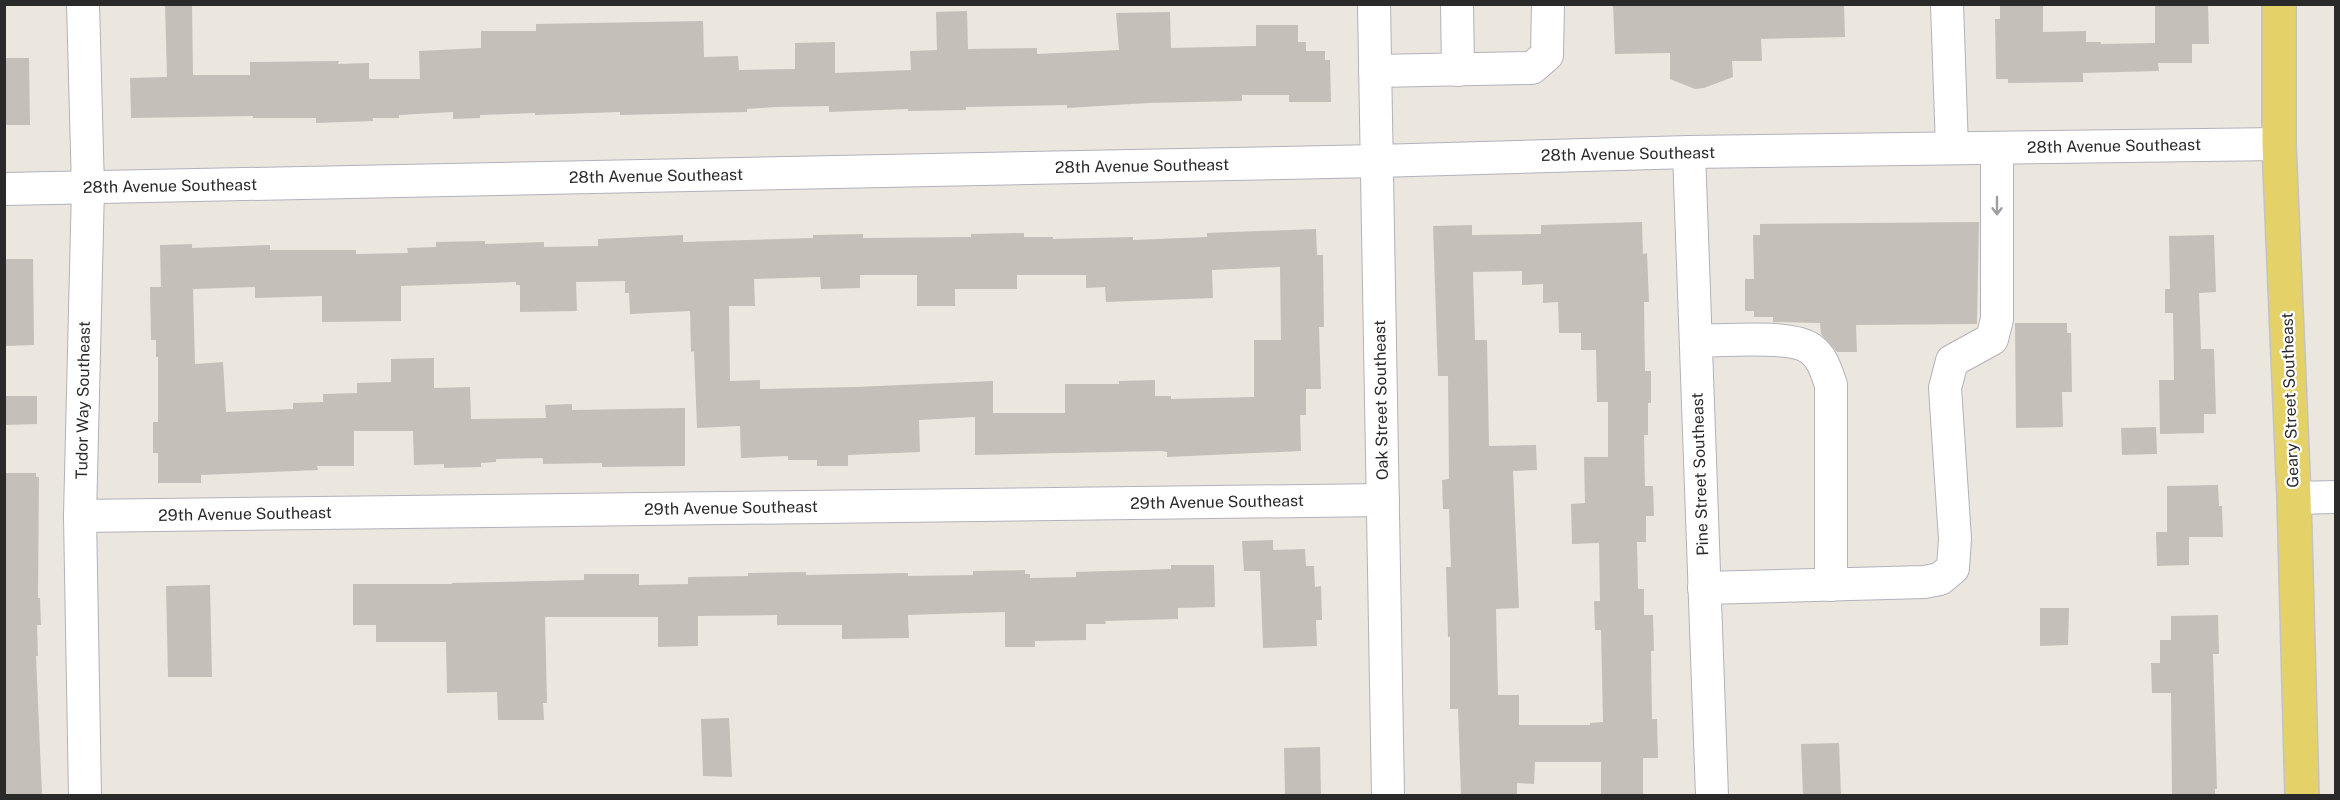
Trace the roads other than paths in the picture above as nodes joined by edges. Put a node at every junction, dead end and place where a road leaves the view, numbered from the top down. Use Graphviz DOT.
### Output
graph roads {
  1 [pos="83,4"];
  2 [pos="1374,4"];
  3 [pos="1457,4"];
  4 [pos="1548,4"];
  5 [pos="1947,4"];
  6 [pos="2279,4"];
  7 [pos="1458,70"];
  8 [pos="1375,71"];
  9 [pos="2279,144"];
  10 [pos="1952,148"];
  11 [pos="1997,148"];
  12 [pos="1689,152"];
  13 [pos="1377,161"];
  14 [pos="87,188"];
  15 [pos="4,189"];
  16 [pos="1696,341"];
  17 [pos="2336,497"];
  18 [pos="2294,498"];
  19 [pos="1383,500"];
  20 [pos="80,516"];
  21 [pos="1831,585"];
  22 [pos="1704,588"];
  23 [pos="85,795"];
  24 [pos="1388,795"];
  25 [pos="1712,795"];
  26 [pos="2302,795"];
  1 -- 14 [label="street, Tudor Way Southeast"];
  2 -- 8 [label="street, Oak Street Southeast"];
  3 -- 7 [label="street"];
  4 -- 7 [label="street"];
  5 -- 10 [label="street"];
  6 -- 9 [label="main road, Geary Street Southeast"];
  7 -- 8 [label="street"];
  8 -- 13 [label="street, Oak Street Southeast"];
  9 -- 11 [label="street, 28th Avenue Southeast"];
  9 -- 18 [label="main road, Geary Street Southeast"];
  10 -- 11 [label="street, 28th Avenue Southeast"];
  10 -- 12 [label="street, 28th Avenue Southeast"];
  11 -- 21 [label="street, one-way"];
  12 -- 13 [label="street, 28th Avenue Southeast"];
  12 -- 16 [label="street, Pine Street Southeast"];
  13 -- 14 [label="street, 28th Avenue Southeast"];
  13 -- 19 [label="street, Oak Street Southeast"];
  14 -- 15 [label="street, 28th Avenue Southeast"];
  14 -- 20 [label="street, Tudor Way Southeast"];
  16 -- 21 [label="street"];
  16 -- 22 [label="street, Pine Street Southeast"];
  17 -- 18 [label="street"];
  18 -- 26 [label="main road, Geary Street Southeast"];
  19 -- 20 [label="street, 29th Avenue Southeast"];
  19 -- 24 [label="street, Oak Street Southeast"];
  20 -- 23 [label="street, Tudor Way Southeast"];
  21 -- 22 [label="street"];
  22 -- 25 [label="street, Pine Street Southeast"];
}
